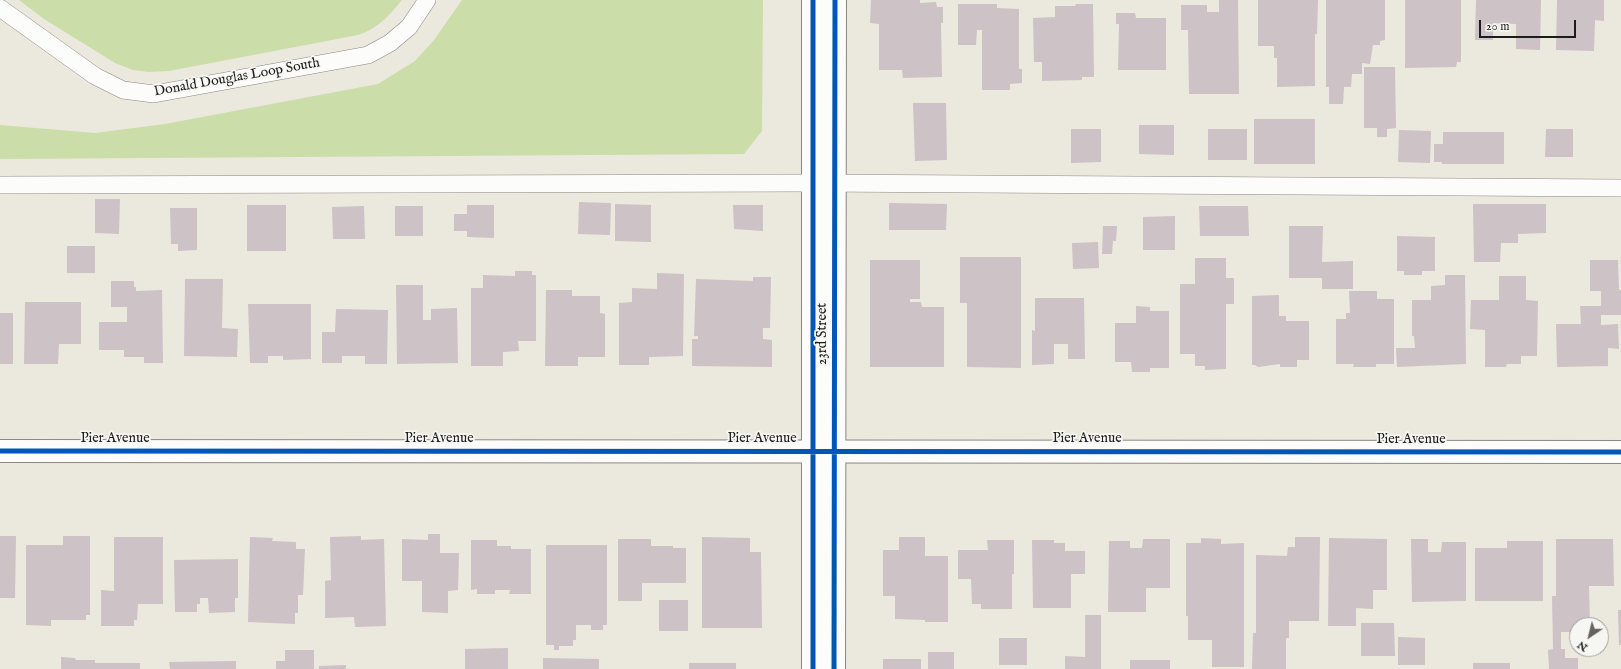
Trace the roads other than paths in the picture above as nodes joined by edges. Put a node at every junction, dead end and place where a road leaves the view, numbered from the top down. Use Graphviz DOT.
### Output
graph roads {
  1 [pos="427,0"];
  2 [pos="812,0"];
  3 [pos="835,0"];
  4 [pos="0,8"];
  5 [pos="813,183"];
  6 [pos="836,184"];
  7 [pos="0,185"];
  8 [pos="1621,188"];
  9 [pos="0,451"];
  10 [pos="813,451"];
  11 [pos="835,451"];
  12 [pos="1621,452"];
  13 [pos="813,669"];
  14 [pos="834,669"];
  1 -- 4 [label="lane, Donald Douglas Loop South"];
  2 -- 5 [label="street, 23rd Street"];
  3 -- 6 [label="street, 23rd Street"];
  5 -- 6 [label="lane"];
  5 -- 7 [label="lane"];
  5 -- 10 [label="street, 23rd Street"];
  6 -- 8 [label="lane"];
  6 -- 11 [label="street, 23rd Street"];
  9 -- 10 [label="street, Pier Avenue"];
  10 -- 11 [label="street, Pier Avenue"];
  10 -- 13 [label="street, 23rd Street"];
  11 -- 12 [label="street, Pier Avenue"];
  11 -- 14 [label="street, 23rd Street"];
}
